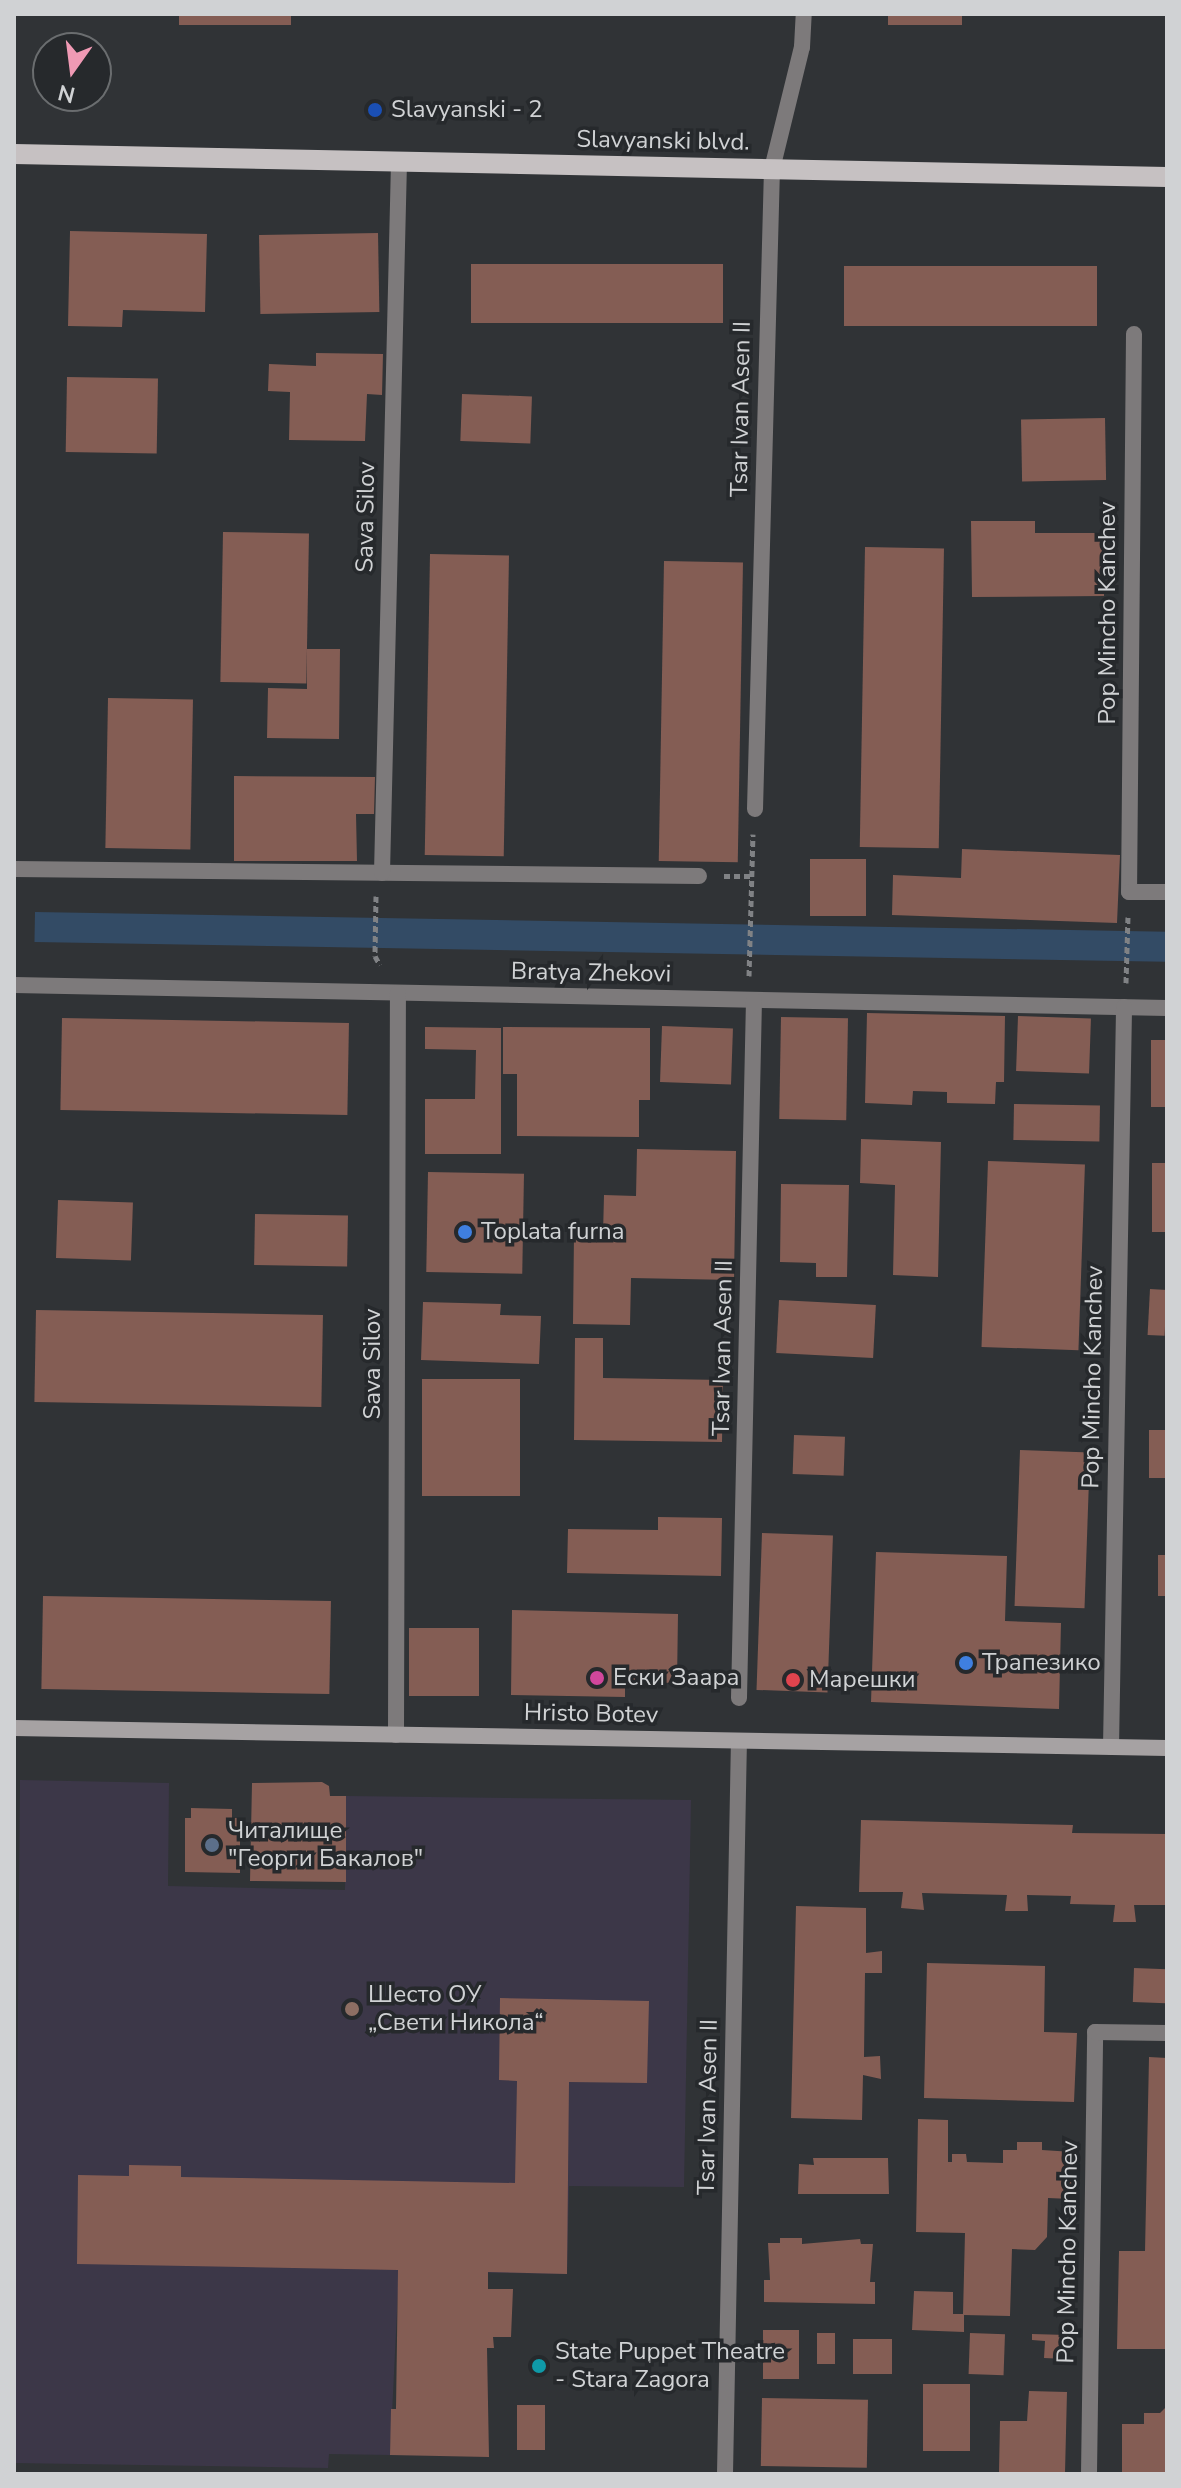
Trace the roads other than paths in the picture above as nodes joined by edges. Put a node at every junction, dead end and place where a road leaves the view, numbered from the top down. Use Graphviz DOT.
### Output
graph roads {
  1 [pos="804,14"];
  2 [pos="14,154"];
  3 [pos="399,161"];
  4 [pos="772,169"];
  5 [pos="1167,177"];
  6 [pos="1134,334"];
  7 [pos="755,809"];
  8 [pos="14,869"];
  9 [pos="382,873"];
  10 [pos="699,876"];
  11 [pos="1167,892"];
  12 [pos="14,985"];
  13 [pos="398,993"];
  14 [pos="754,1000"];
  15 [pos="1124,1007"];
  16 [pos="1167,1008"];
  17 [pos="739,1698"];
  18 [pos="14,1728"];
  19 [pos="396,1735"];
  20 [pos="739,1741"];
  21 [pos="1111,1747"];
  22 [pos="1167,1748"];
  23 [pos="1167,2033"];
  24 [pos="725,2474"];
  25 [pos="1089,2474"];
  1 -- 4 [label="street, Tsar Ivan Asen II"];
  2 -- 3 [label="main road, Slavyanski blvd."];
  3 -- 4 [label="main road, Slavyanski blvd."];
  3 -- 9 [label="street, Sava Silov"];
  4 -- 5 [label="main road, Slavyanski blvd."];
  4 -- 7 [label="street, Tsar Ivan Asen II"];
  6 -- 11 [label="street, Pop Mincho Kanchev"];
  8 -- 9 [label="street"];
  9 -- 10 [label="street"];
  12 -- 13 [label="street, Bratya Zhekovi"];
  13 -- 14 [label="street, Bratya Zhekovi"];
  13 -- 19 [label="street, Sava Silov"];
  14 -- 15 [label="street, Bratya Zhekovi"];
  14 -- 17 [label="street, Tsar Ivan Asen II"];
  15 -- 16 [label="street, Bratya Zhekovi"];
  15 -- 21 [label="street, Pop Mincho Kanchev"];
  18 -- 19 [label="street, Hristo Botev"];
  19 -- 20 [label="street, Hristo Botev"];
  20 -- 21 [label="street, Hristo Botev"];
  20 -- 24 [label="street, Tsar Ivan Asen II"];
  21 -- 22 [label="street, Hristo Botev"];
  23 -- 25 [label="street, Pop Mincho Kanchev"];
}
